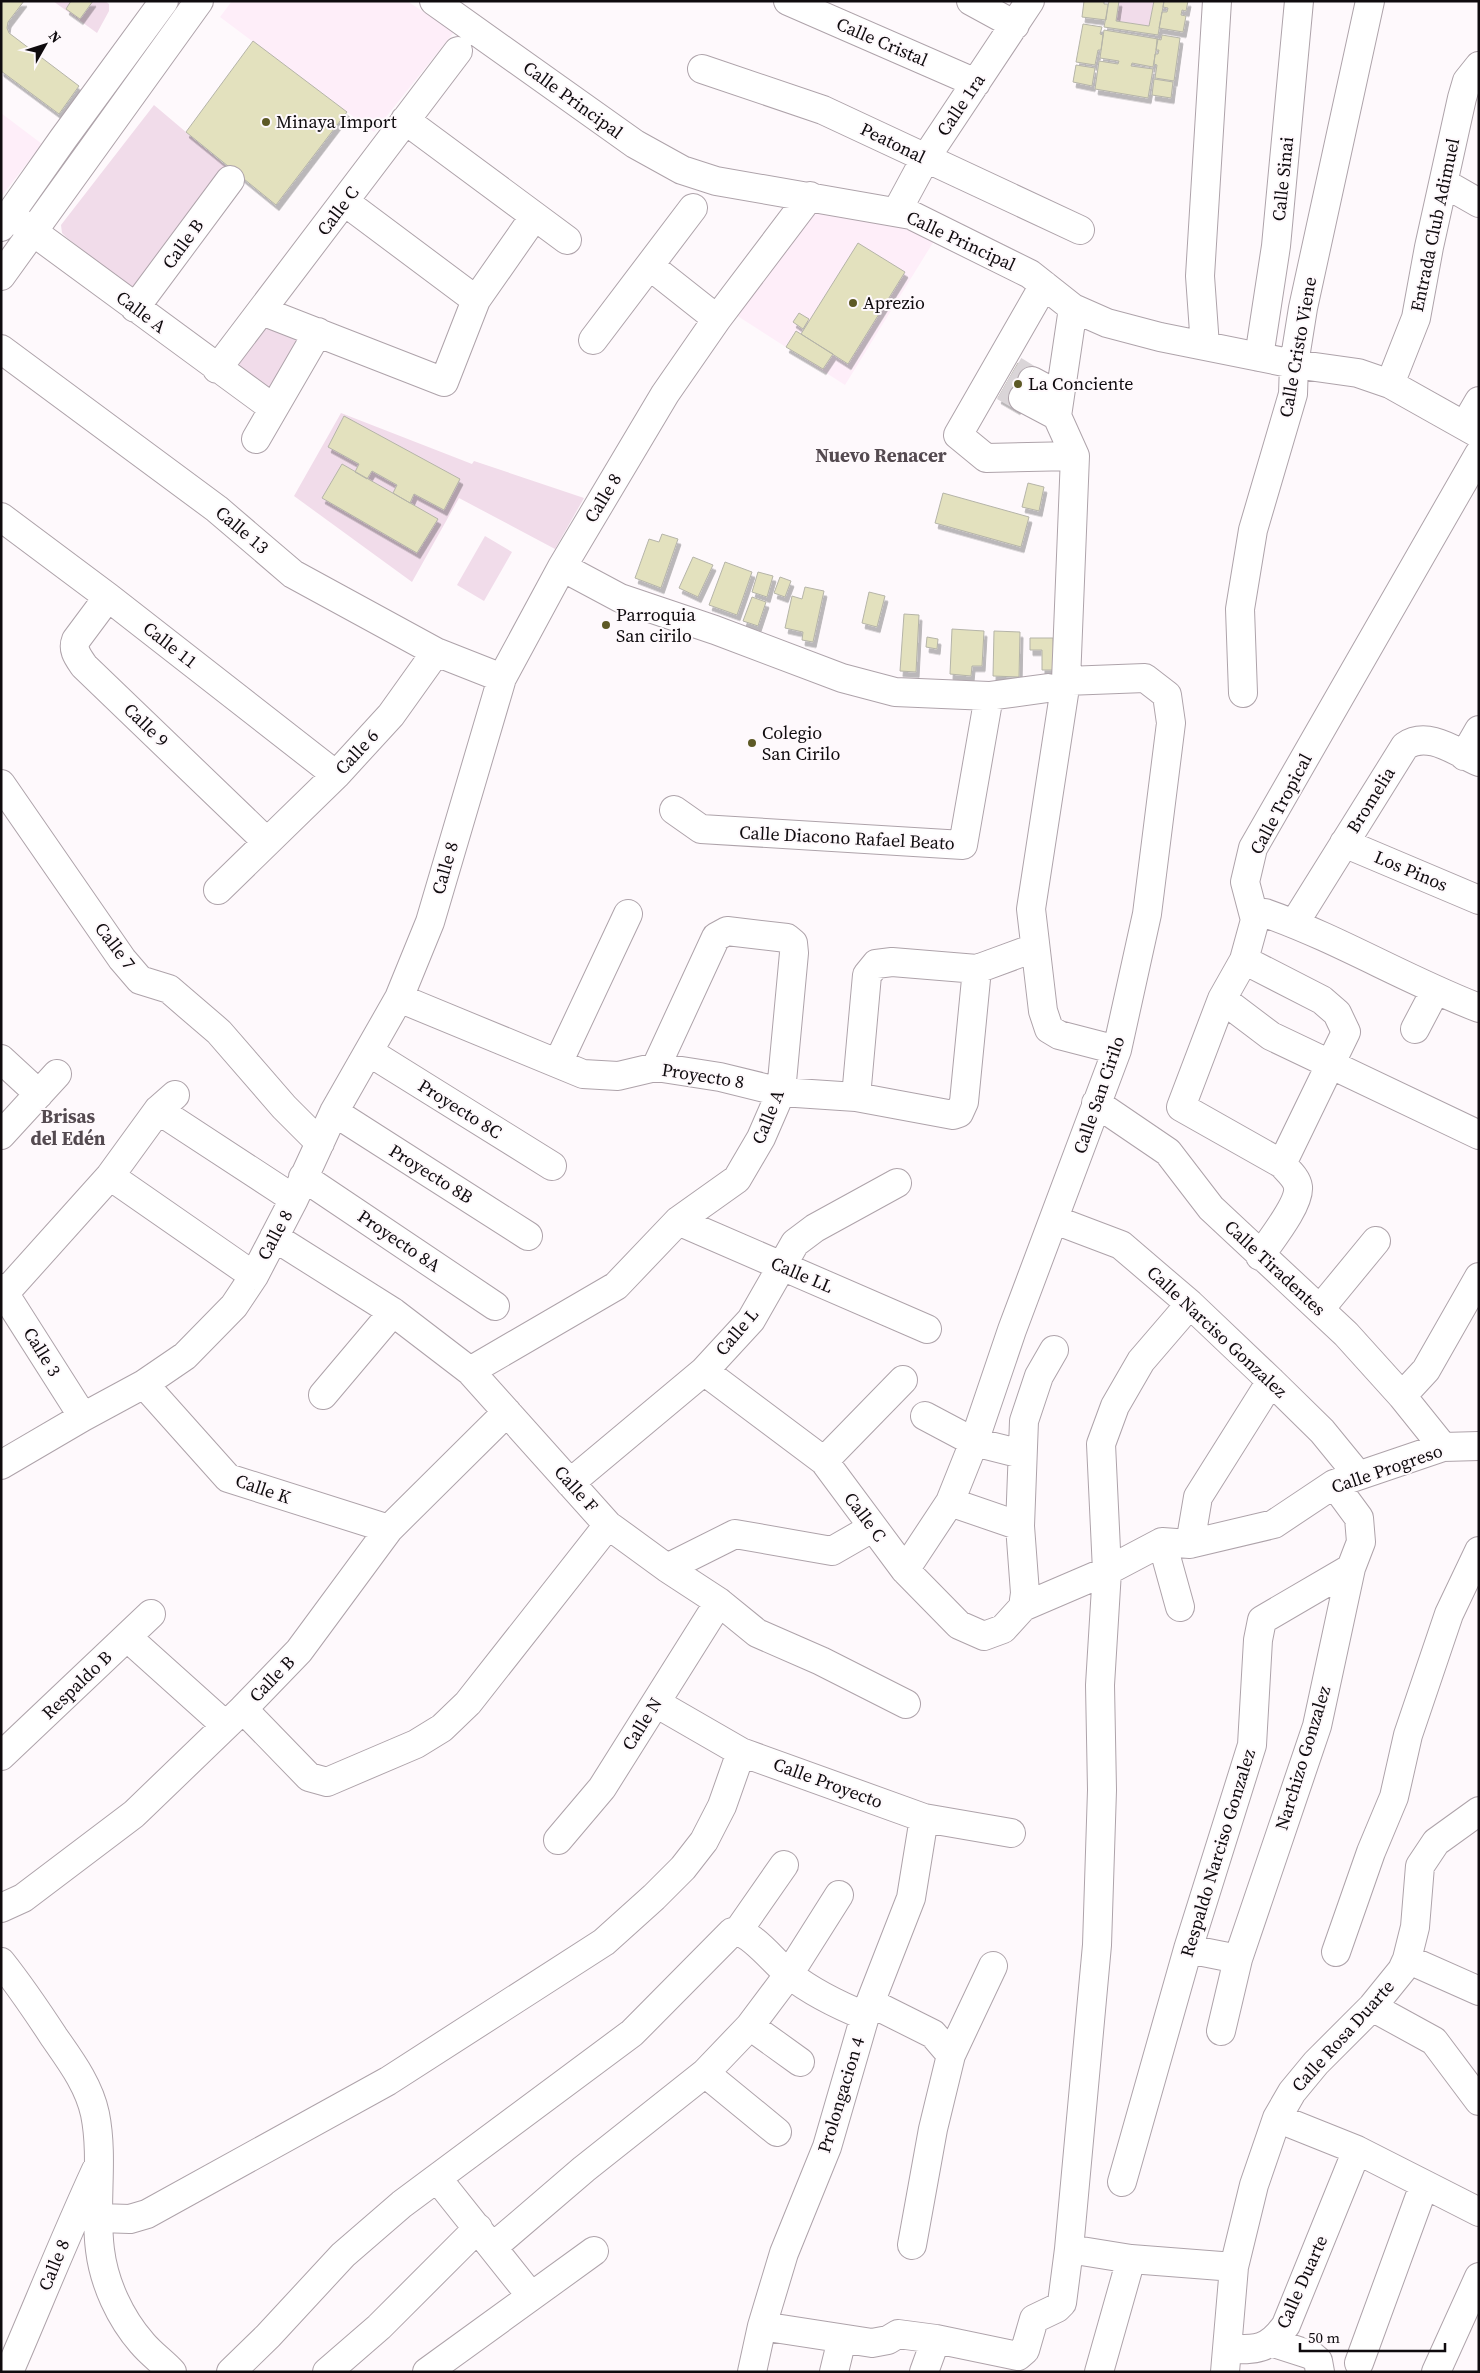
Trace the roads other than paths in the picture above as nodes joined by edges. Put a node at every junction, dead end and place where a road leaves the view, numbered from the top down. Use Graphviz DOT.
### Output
graph roads {
  1 [pos="164,1"];
  2 [pos="200,1"];
  3 [pos="434,1"];
  4 [pos="788,1"];
  5 [pos="970,1"];
  6 [pos="1030,1"];
  7 [pos="1217,1"];
  8 [pos="1299,1"];
  9 [pos="1370,1"];
  10 [pos="1015,24"];
  11 [pos="458,51"];
  12 [pos="1479,66"];
  13 [pos="702,68"];
  14 [pos="976,83"];
  15 [pos="404,120"];
  16 [pos="925,159"];
  17 [pos="230,180"];
  18 [pos="1444,183"];
  19 [pos="810,196"];
  20 [pos="345,202"];
  21 [pos="1479,203"];
  22 [pos="693,208"];
  23 [pos="897,211"];
  24 [pos="534,217"];
  25 [pos="5,221"];
  26 [pos="1080,230"];
  27 [pos="33,231"];
  28 [pos="567,240"];
  29 [pos="650,266"];
  30 [pos="1,276"];
  31 [pos="1044,285"];
  32 [pos="476,300"];
  33 [pos="136,308"];
  34 [pos="1073,308"];
  35 [pos="262,311"];
  36 [pos="717,319"];
  37 [pos="318,332"];
  38 [pos="593,340"];
  39 [pos="1205,346"];
  40 [pos="1,349"];
  41 [pos="1259,357"];
  42 [pos="1294,364"];
  43 [pos="218,369"];
  44 [pos="1010,379"];
  45 [pos="1390,384"];
  46 [pos="1479,401"];
  47 [pos="1059,406"];
  48 [pos="273,408"];
  49 [pos="1472,429"];
  50 [pos="256,439"];
  51 [pos="1479,454"];
  52 [pos="1075,456"];
  53 [pos="1,517"];
  54 [pos="562,567"];
  55 [pos="108,597"];
  56 [pos="436,652"];
  57 [pos="502,678"];
  58 [pos="1057,684"];
  59 [pos="1242,693"];
  60 [pos="989,696"];
  61 [pos="1479,730"];
  62 [pos="1472,759"];
  63 [pos="336,775"];
  64 [pos="1,784"];
  65 [pos="674,810"];
  66 [pos="267,842"];
  67 [pos="1344,843"];
  68 [pos="218,890"];
  69 [pos="1479,900"];
  70 [pos="628,914"];
  71 [pos="1255,920"];
  72 [pos="1294,924"];
  73 [pos="1034,948"];
  74 [pos="1244,960"];
  75 [pos="977,968"];
  76 [pos="1435,991"];
  77 [pos="399,998"];
  78 [pos="1222,999"];
  79 [pos="1479,1008"];
  80 [pos="1415,1029"];
  81 [pos="1117,1050"];
  82 [pos="369,1052"];
  83 [pos="1,1059"];
  84 [pos="558,1063"];
  85 [pos="1329,1063"];
  86 [pos="656,1067"];
  87 [pos="57,1074"];
  88 [pos="781,1092"];
  89 [pos="39,1094"];
  90 [pos="856,1097"];
  91 [pos="1096,1103"];
  92 [pos="334,1112"];
  93 [pos="1,1135"];
  94 [pos="1479,1135"];
  95 [pos="320,1143"];
  96 [pos="1282,1164"];
  97 [pos="552,1166"];
  98 [pos="110,1176"];
  99 [pos="897,1183"];
  100 [pos="299,1188"];
  101 [pos="1055,1220"];
  102 [pos="678,1221"];
  103 [pos="528,1236"];
  104 [pos="274,1237"];
  105 [pos="1376,1241"];
  106 [pos="1260,1256"];
  107 [pos="782,1266"];
  108 [pos="254,1276"];
  109 [pos="1479,1277"];
  110 [pos="3,1291"];
  111 [pos="1190,1304"];
  112 [pos="494,1306"];
  113 [pos="1320,1309"];
  114 [pos="393,1312"];
  115 [pos="927,1329"];
  116 [pos="1054,1350"];
  117 [pos="470,1371"];
  118 [pos="704,1371"];
  119 [pos="903,1380"];
  120 [pos="1271,1381"];
  121 [pos="144,1384"];
  122 [pos="323,1395"];
  123 [pos="1402,1396"];
  124 [pos="507,1412"];
  125 [pos="83,1416"];
  126 [pos="925,1416"];
  127 [pos="974,1442"];
  128 [pos="1479,1446"];
  129 [pos="1443,1448"];
  130 [pos="1022,1454"];
  131 [pos="824,1461"];
  132 [pos="2,1463"];
  133 [pos="1346,1479"];
  134 [pos="570,1483"];
  135 [pos="950,1502"];
  136 [pos="608,1524"];
  137 [pos="1020,1526"];
  138 [pos="872,1528"];
  139 [pos="389,1529"];
  140 [pos="1162,1542"];
  141 [pos="1190,1544"];
  142 [pos="1479,1551"];
  143 [pos="667,1568"];
  144 [pos="1351,1568"];
  145 [pos="905,1570"];
  146 [pos="1107,1571"];
  147 [pos="719,1602"];
  148 [pos="1023,1607"];
  149 [pos="1180,1607"];
  150 [pos="151,1614"];
  151 [pos="127,1636"];
  152 [pos="656,1703"];
  153 [pos="906,1704"];
  154 [pos="234,1717"];
  155 [pos="741,1752"];
  156 [pos="1,1756"];
  157 [pos="1479,1811"];
  158 [pos="924,1818"];
  159 [pos="1011,1833"];
  160 [pos="558,1840"];
  161 [pos="784,1866"];
  162 [pos="839,1895"];
  163 [pos="1,1908"];
  164 [pos="738,1931"];
  165 [pos="1188,1949"];
  166 [pos="1336,1952"];
  167 [pos="1238,1958"];
  168 [pos="1407,1959"];
  169 [pos="1,1962"];
  170 [pos="993,1966"];
  171 [pos="789,1974"];
  172 [pos="1479,1991"];
  173 [pos="1372,2008"];
  174 [pos="868,2009"];
  175 [pos="750,2026"];
  176 [pos="1221,2031"];
  177 [pos="951,2055"];
  178 [pos="800,2062"];
  179 [pos="705,2073"];
  180 [pos="1479,2101"];
  181 [pos="1277,2118"];
  182 [pos="777,2132"];
  183 [pos="1357,2150"];
  184 [pos="100,2160"];
  185 [pos="437,2178"];
  186 [pos="1122,2182"];
  187 [pos="1424,2185"];
  188 [pos="1479,2212"];
  189 [pos="99,2218"];
  190 [pos="485,2237"];
  191 [pos="912,2244"];
  192 [pos="1069,2249"];
  193 [pos="594,2251"];
  194 [pos="1131,2259"];
  195 [pos="1234,2267"];
  196 [pos="1479,2277"];
  197 [pos="531,2296"];
  198 [pos="762,2326"];
  199 [pos="842,2338"];
  200 [pos="936,2339"];
  201 [pos="1271,2342"];
  202 [pos="1226,2360"];
  203 [pos="1359,2363"];
  204 [pos="9,2372"];
  205 [pos="172,2372"];
  206 [pos="231,2372"];
  207 [pos="327,2372"];
  208 [pos="427,2372"];
  209 [pos="752,2372"];
  210 [pos="834,2372"];
  211 [pos="924,2372"];
  212 [pos="1099,2372"];
  213 [pos="1320,2372"];
  214 [pos="1436,2372"];
  1 -- 25 [label="street"];
  2 -- 27 [label="street"];
  3 -- 19 [label="street, Calle Principal"];
  4 -- 14 [label="street, Calle Cristal"];
  5 -- 10 [label="street"];
  6 -- 10 [label="street, Calle 1ra"];
  7 -- 39 [label="street"];
  8 -- 41 [label="street, Calle Sinai"];
  9 -- 42 [label="street, Calle Cristo Viene"];
  10 -- 14 [label="street, Calle 1ra"];
  11 -- 15 [label="street, Calle C"];
  12 -- 18 [label="street, Entrada Club Adimuel"];
  13 -- 16 [label="street, Peatonal"];
  14 -- 16 [label="street, Calle 1ra"];
  15 -- 20 [label="street, Calle C"];
  15 -- 24 [label="street"];
  16 -- 23 [label="street, Calle 1ra"];
  16 -- 26 [label="street, Peatonal"];
  17 -- 33 [label="street, Calle B"];
  18 -- 21 [label="street"];
  18 -- 45 [label="street, Entrada Club Adimuel"];
  19 -- 23 [label="street, Calle Principal"];
  19 -- 36 [label="street, Calle 8"];
  20 -- 32 [label="street"];
  20 -- 35 [label="street, Calle C"];
  22 -- 29 [label="street"];
  23 -- 31 [label="street, Calle Principal"];
  24 -- 28 [label="street"];
  24 -- 32 [label="street"];
  25 -- 27 [label="street, Calle A"];
  27 -- 30 [label="street"];
  27 -- 33 [label="street, Calle A"];
  29 -- 36 [label="street"];
  29 -- 38 [label="street"];
  31 -- 34 [label="street, Calle Principal"];
  31 -- 44 [label="street"];
  32 -- 37 [label="street"];
  33 -- 43 [label="street, Calle A"];
  34 -- 39 [label="street, Calle Principal"];
  34 -- 47 [label="street"];
  35 -- 37 [label="street"];
  35 -- 43 [label="street, Calle C"];
  36 -- 54 [label="street, Calle 8"];
  37 -- 48 [label="street"];
  39 -- 41 [label="street, Calle Principal"];
  40 -- 56 [label="street, Calle 13"];
  41 -- 42 [label="street, Calle Principal"];
  42 -- 45 [label="street, Calle Principal"];
  42 -- 59 [label="street, Calle Cristo Viene"];
  43 -- 48 [label="street, Calle A"];
  44 -- 47 [label="street"];
  44 -- 52 [label="street"];
  45 -- 49 [label="street, Calle Principal"];
  46 -- 49 [label="street"];
  47 -- 52 [label="street"];
  48 -- 50 [label="street"];
  51 -- 71 [label="street, Calle Tropical"];
  52 -- 58 [label="street"];
  53 -- 55 [label="street, Calle 11"];
  54 -- 57 [label="street, Calle 8"];
  54 -- 60 [label="street"];
  55 -- 63 [label="street, Calle 11"];
  55 -- 66 [label="street, Calle 9"];
  56 -- 57 [label="street, Calle 13"];
  56 -- 63 [label="street, Calle 6"];
  57 -- 77 [label="street, Calle 8"];
  58 -- 60 [label="street, Calle San Cirilo"];
  58 -- 73 [label="street"];
  58 -- 81 [label="street, Calle San Cirilo"];
  60 -- 65 [label="street, Calle Diacono Rafael Beato"];
  61 -- 62 [label="street"];
  62 -- 67 [label="street, Bromelia"];
  63 -- 66 [label="street, Calle 6"];
  64 -- 95 [label="street, Calle 7"];
  66 -- 68 [label="street, Calle 6"];
  67 -- 69 [label="street, Los Pinos"];
  67 -- 72 [label="street, Bromelia"];
  70 -- 84 [label="street"];
  71 -- 72 [label="street"];
  71 -- 74 [label="street"];
  72 -- 76 [label="street"];
  73 -- 75 [label="street"];
  73 -- 81 [label="street"];
  74 -- 78 [label="street"];
  74 -- 85 [label="street"];
  75 -- 90 [label="street"];
  75 -- 90 [label="street, Proyecto 8"];
  76 -- 79 [label="street"];
  76 -- 80 [label="street"];
  77 -- 82 [label="street, Calle 8"];
  77 -- 84 [label="street, Proyecto 8"];
  78 -- 85 [label="street"];
  78 -- 96 [label="street"];
  81 -- 91 [label="street, Calle San Cirilo"];
  82 -- 92 [label="street, Calle 8"];
  82 -- 97 [label="street, Proyecto 8C"];
  83 -- 89 [label="street"];
  84 -- 86 [label="street, Proyecto 8"];
  85 -- 94 [label="street"];
  85 -- 96 [label="street"];
  86 -- 88 [label="street, Proyecto 8"];
  86 -- 88 [label="street, Calle A"];
  87 -- 89 [label="street"];
  88 -- 90 [label="street, Proyecto 8"];
  88 -- 102 [label="street, Calle A"];
  89 -- 93 [label="street"];
  91 -- 101 [label="street, Calle San Cirilo"];
  91 -- 106 [label="street, Calle Tiradentes"];
  92 -- 95 [label="street, Calle 8"];
  92 -- 103 [label="street, Proyecto 8B"];
  95 -- 100 [label="street, Calle 8"];
  96 -- 106 [label="street"];
  98 -- 100 [label="street, Proyecto 8A"];
  98 -- 108 [label="street"];
  98 -- 110 [label="street"];
  99 -- 107 [label="street, Calle L"];
  100 -- 104 [label="street, Calle 8"];
  100 -- 112 [label="street, Proyecto 8A"];
  101 -- 111 [label="street, Calle Narciso Gonzalez"];
  101 -- 127 [label="street, Calle San Cirilo"];
  102 -- 107 [label="street, Calle LL"];
  102 -- 117 [label="street, Calle A"];
  104 -- 108 [label="street, Calle 8"];
  104 -- 114 [label="street, Calle F"];
  105 -- 113 [label="street"];
  106 -- 113 [label="street, Calle Tiradentes"];
  107 -- 115 [label="street, Calle LL"];
  107 -- 118 [label="street, Calle L"];
  108 -- 121 [label="street, Calle 8"];
  109 -- 123 [label="street"];
  110 -- 125 [label="street, Calle 3"];
  111 -- 120 [label="street, Calle Narciso Gonzalez"];
  111 -- 146 [label="street"];
  113 -- 123 [label="street, Calle Tiradentes"];
  114 -- 117 [label="street, Calle F"];
  114 -- 122 [label="street"];
  116 -- 130 [label="street"];
  117 -- 124 [label="street, Calle F"];
  118 -- 131 [label="street, Calle C"];
  118 -- 134 [label="street, Calle L"];
  119 -- 131 [label="street"];
  120 -- 133 [label="street, Calle Narciso Gonzalez"];
  120 -- 141 [label="street"];
  121 -- 125 [label="street, Calle 8"];
  121 -- 139 [label="street, Calle K"];
  123 -- 129 [label="street, Calle Tiradentes"];
  124 -- 134 [label="street, Calle F"];
  124 -- 139 [label="street, Calle B"];
  125 -- 132 [label="street, Calle 8"];
  126 -- 127 [label="street"];
  127 -- 130 [label="street"];
  127 -- 135 [label="street, Calle San Cirilo"];
  128 -- 129 [label="street, Calle Progreso"];
  129 -- 133 [label="street, Calle Progreso"];
  130 -- 137 [label="street"];
  131 -- 138 [label="street, Calle C"];
  133 -- 141 [label="street, Calle Progreso"];
  133 -- 144 [label="street, Narchizo Gonzalez"];
  134 -- 136 [label="street, Calle F"];
  135 -- 137 [label="street"];
  135 -- 145 [label="street, Calle San Cirilo"];
  136 -- 143 [label="street, Calle F"];
  136 -- 154 [label="street"];
  137 -- 148 [label="street"];
  138 -- 143 [label="street"];
  138 -- 145 [label="street, Calle C"];
  139 -- 154 [label="street, Calle B"];
  140 -- 141 [label="street, Calle Progreso"];
  140 -- 146 [label="street"];
  140 -- 149 [label="street"];
  142 -- 166 [label="street"];
  143 -- 147 [label="street, Calle F"];
  144 -- 165 [label="street, Respaldo Narciso Gonzalez"];
  144 -- 167 [label="street, Narchizo Gonzalez"];
  145 -- 148 [label="street, Calle C"];
  146 -- 148 [label="street"];
  146 -- 192 [label="street"];
  147 -- 152 [label="street, Calle N"];
  147 -- 153 [label="street, Calle F"];
  150 -- 151 [label="street, Respaldo B"];
  151 -- 154 [label="street"];
  151 -- 156 [label="street, Respaldo B"];
  152 -- 155 [label="street, Calle Proyecto"];
  152 -- 160 [label="street, Calle N"];
  154 -- 163 [label="street, Calle B"];
  155 -- 158 [label="street, Calle Proyecto"];
  155 -- 189 [label="street"];
  157 -- 168 [label="street, Calle Rosa Duarte"];
  158 -- 159 [label="street, Calle Proyecto"];
  158 -- 174 [label="street, Prolongacion 4"];
  161 -- 164 [label="street"];
  162 -- 171 [label="street"];
  164 -- 171 [label="street"];
  164 -- 185 [label="street"];
  165 -- 167 [label="street"];
  165 -- 186 [label="street, Respaldo Narciso Gonzalez"];
  167 -- 176 [label="street, Narchizo Gonzalez"];
  168 -- 172 [label="street"];
  168 -- 173 [label="street, Calle Rosa Duarte"];
  169 -- 184 [label="street"];
  170 -- 177 [label="street"];
  171 -- 174 [label="street"];
  171 -- 175 [label="street"];
  173 -- 180 [label="street"];
  173 -- 181 [label="street, Calle Rosa Duarte"];
  174 -- 177 [label="street"];
  174 -- 198 [label="street, Prolongacion 4"];
  175 -- 178 [label="street"];
  175 -- 179 [label="street"];
  177 -- 191 [label="street"];
  179 -- 182 [label="street"];
  179 -- 190 [label="street"];
  181 -- 183 [label="street"];
  181 -- 195 [label="street, Calle Rosa Duarte"];
  183 -- 187 [label="street"];
  183 -- 201 [label="street, Calle Duarte"];
  184 -- 189 [label="street"];
  184 -- 204 [label="street, Calle 8"];
  185 -- 190 [label="street"];
  185 -- 206 [label="street"];
  187 -- 188 [label="street"];
  187 -- 203 [label="street"];
  189 -- 205 [label="street"];
  190 -- 197 [label="street"];
  190 -- 207 [label="street"];
  192 -- 194 [label="street"];
  192 -- 200 [label="street"];
  193 -- 197 [label="street"];
  194 -- 195 [label="street"];
  194 -- 212 [label="street"];
  195 -- 202 [label="street, Calle Rosa Duarte"];
  196 -- 214 [label="street"];
  197 -- 208 [label="street"];
  198 -- 199 [label="street"];
  198 -- 209 [label="street, Prolongacion 4"];
  199 -- 200 [label="street"];
  199 -- 210 [label="street"];
  200 -- 211 [label="street"];
  201 -- 202 [label="street, Calle Duarte"];
  201 -- 213 [label="street"];
}
